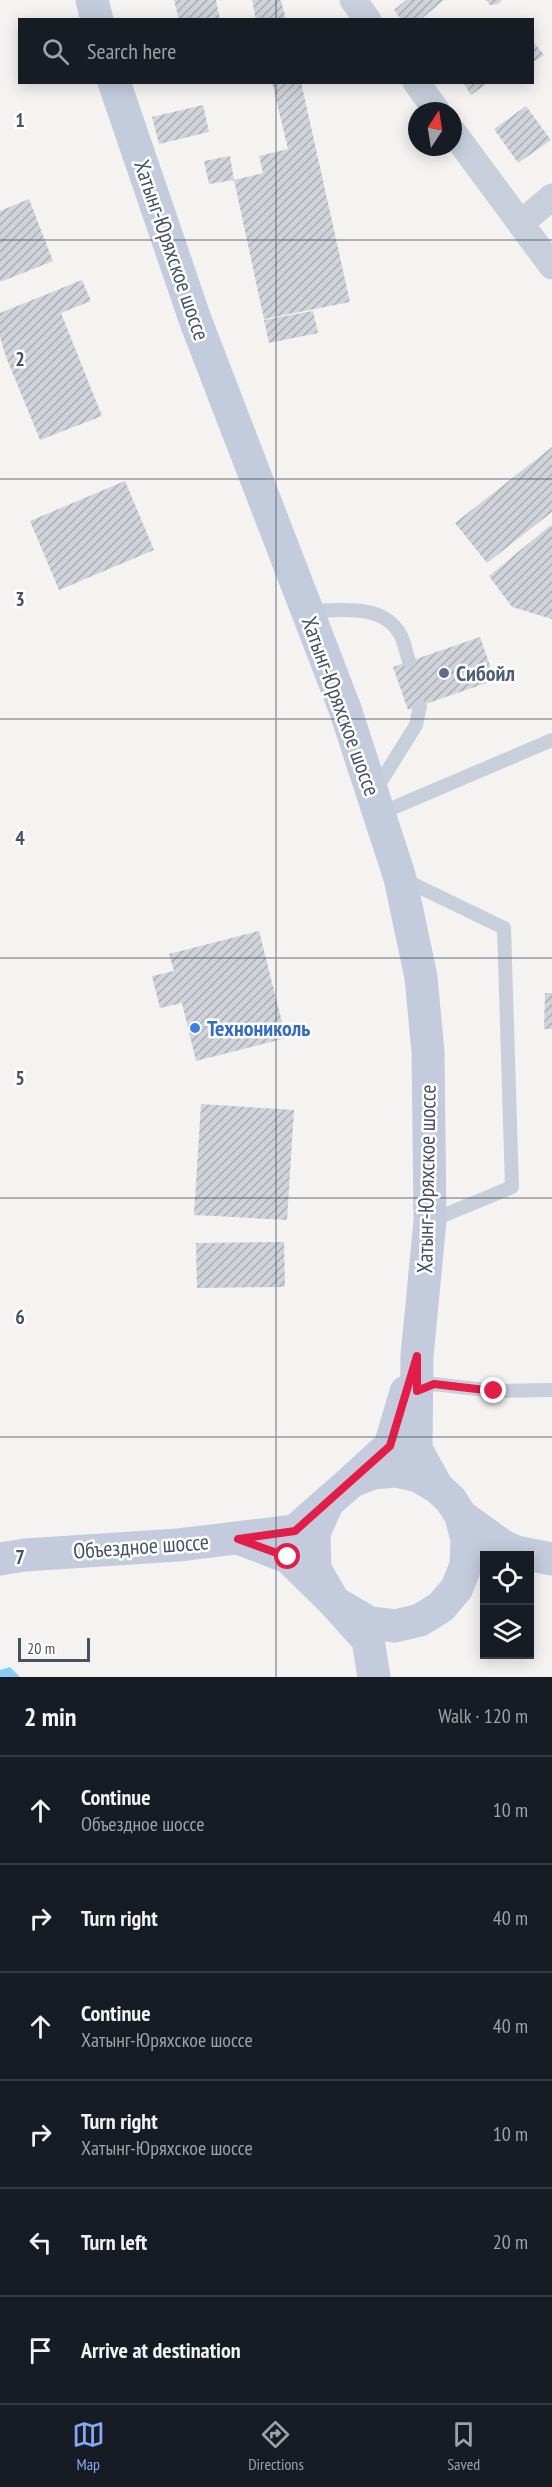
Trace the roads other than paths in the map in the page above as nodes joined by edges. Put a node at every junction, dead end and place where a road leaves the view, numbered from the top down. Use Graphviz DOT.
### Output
graph roads {
  1 [pos="92,0"];
  2 [pos="353,0"];
  3 [pos="96,18"];
  4 [pos="366,18"];
  5 [pos="115,84"];
  6 [pos="417,84"];
  7 [pos="430,102"];
  8 [pos="462,144"];
  9 [pos="552,197"];
  10 [pos="521,223"];
  11 [pos="552,266"];
  12 [pos="307,611"];
  13 [pos="409,661"];
  14 [pos="420,706"];
  15 [pos="552,740"];
  16 [pos="377,803"];
  17 [pos="400,878"];
  18 [pos="430,1221"];
  19 [pos="417,1356"];
  20 [pos="552,1390"];
  21 [pos="417,1391"];
  22 [pos="352,1481"];
  23 [pos="437,1487"];
  24 [pos="327,1504"];
  25 [pos="461,1516"];
  26 [pos="238,1539"];
  27 [pos="0,1559"];
  28 [pos="552,1560"];
  29 [pos="534,1562"];
  30 [pos="461,1591"];
  31 [pos="334,1602"];
  32 [pos="375,1677"];
  33 [pos="386,1677"];
  1 -- 3 [label="main road"];
  2 -- 4 [label="street"];
  5 -- 12 [label="main road, Хатынг-Юряхское шоссе"];
  6 -- 7 [label="street"];
  8 -- 10 [label="street"];
  9 -- 10 [label="street"];
  10 -- 11 [label="street"];
  12 -- 13 [label="lane"];
  12 -- 16 [label="main road, Хатынг-Юряхское шоссе"];
  14 -- 16 [label="lane"];
  15 -- 16 [label="lane"];
  16 -- 17 [label="main road, Хатынг-Юряхское шоссе"];
  17 -- 18 [label="main road, Хатынг-Юряхское шоссе"];
  17 -- 18 [label="lane"];
  18 -- 19 [label="main road, Хатынг-Юряхское шоссе"];
  19 -- 21 [label="main road, Хатынг-Юряхское шоссе"];
  19 -- 22 [label="main road, Хатынг-Юряхское шоссе"];
  20 -- 21 [label="lane"];
  21 -- 23 [label="main road, Хатынг-Юряхское шоссе"];
  22 -- 23 [label="main road"];
  22 -- 24 [label="main road"];
  23 -- 25 [label="main road"];
  24 -- 26 [label="main road"];
  24 -- 31 [label="main road"];
  25 -- 28 [label="main road"];
  25 -- 30 [label="main road"];
  26 -- 27 [label="main road, Объездное шоссе"];
  26 -- 31 [label="main road, Объездное шоссе"];
  28 -- 29 [label="main road"];
  30 -- 31 [label="main road"];
  30 -- 33 [label="main road"];
  31 -- 32 [label="main road"];
}
